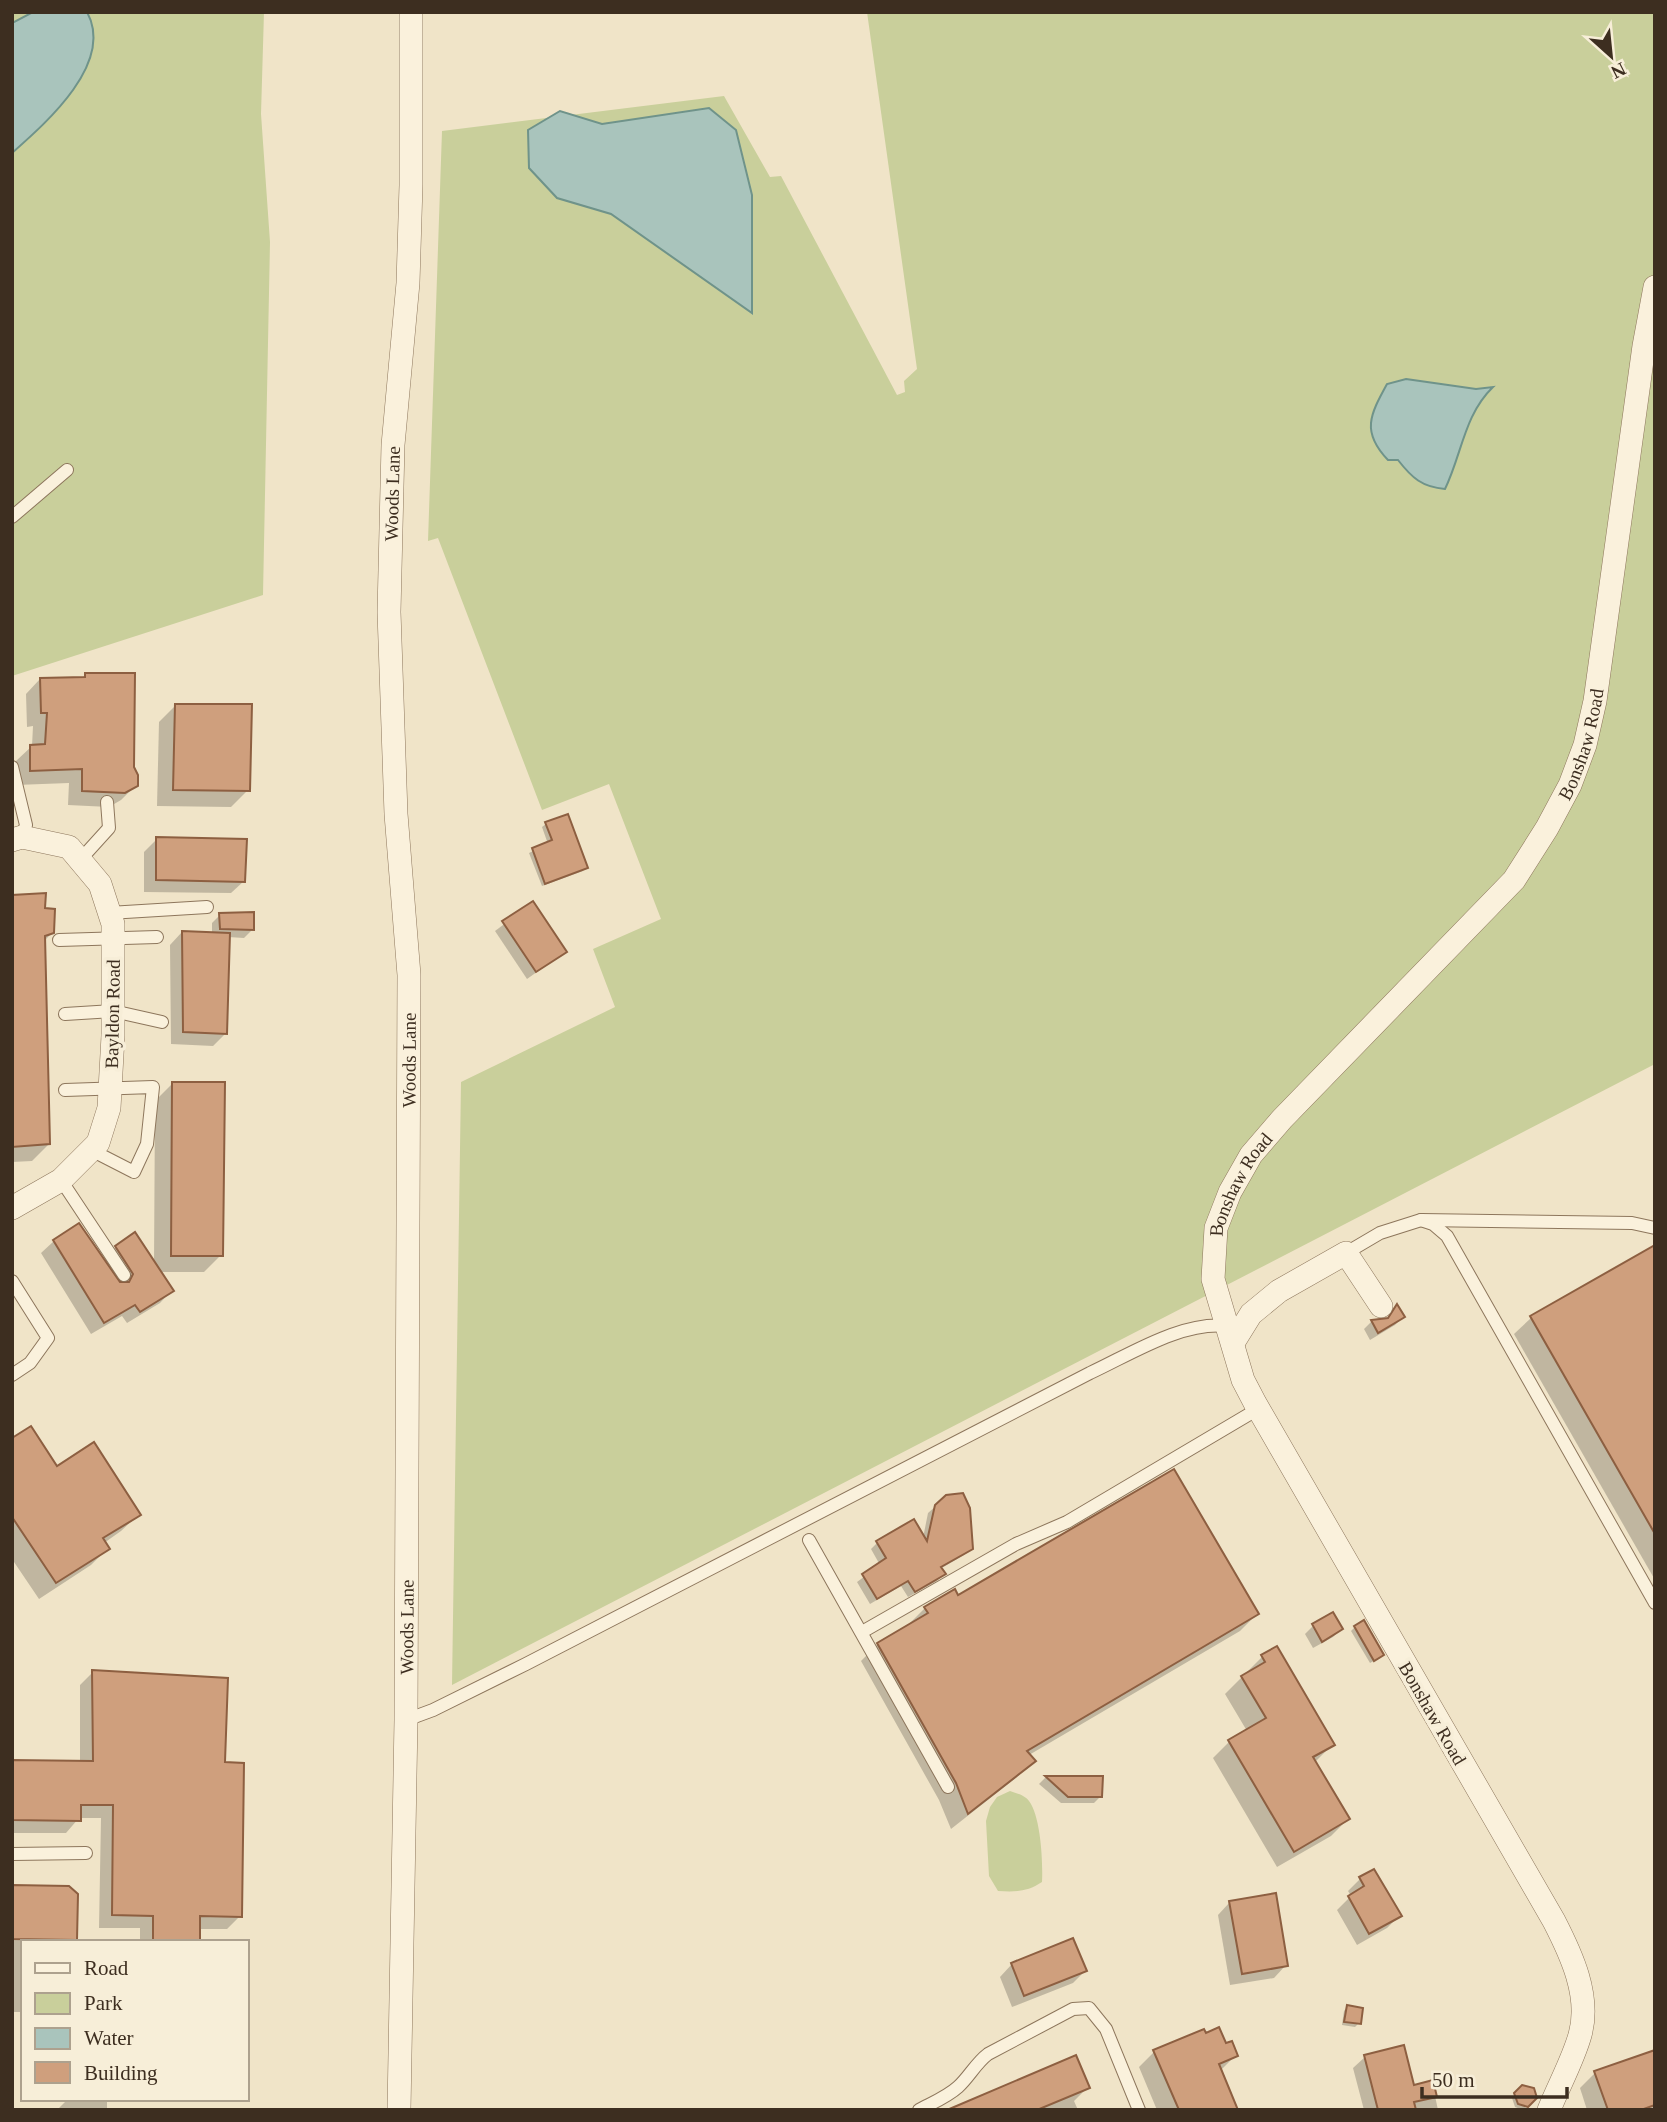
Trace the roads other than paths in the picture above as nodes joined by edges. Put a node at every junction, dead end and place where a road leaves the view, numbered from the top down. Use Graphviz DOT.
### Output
graph roads {
  1 [pos="411,12"];
  2 [pos="1655,287"];
  3 [pos="67,470"];
  4 [pos="12,517"];
  5 [pos="12,767"];
  6 [pos="107,802"];
  7 [pos="17,839"];
  8 [pos="80,860"];
  9 [pos="207,907"];
  10 [pos="110,913"];
  11 [pos="157,937"];
  12 [pos="59,940"];
  13 [pos="113,940"];
  14 [pos="113,1011"];
  15 [pos="65,1014"];
  16 [pos="162,1022"];
  17 [pos="110,1088"];
  18 [pos="65,1090"];
  19 [pos="91,1150"];
  20 [pos="61,1180"];
  21 [pos="12,1208"];
  22 [pos="1421,1220"];
  23 [pos="1655,1228"];
  24 [pos="1346,1252"];
  25 [pos="124,1275"];
  26 [pos="12,1282"];
  27 [pos="1381,1306"];
  28 [pos="1230,1334"];
  29 [pos="12,1375"];
  30 [pos="1258,1409"];
  31 [pos="809,1540"];
  32 [pos="1655,1603"];
  33 [pos="862,1632"];
  34 [pos="406,1720"];
  35 [pos="948,1787"];
  36 [pos="86,1853"];
  37 [pos="12,1854"];
  38 [pos="399,2110"];
  39 [pos="919,2110"];
  40 [pos="1139,2110"];
  41 [pos="1549,2110"];
  1 -- 34 [label="street, Woods Lane"];
  2 -- 28 [label="street, Bonshaw Road"];
  3 -- 4 [label="lane"];
  5 -- 7 [label="lane"];
  6 -- 8 [label="lane"];
  7 -- 8 [label="street, Bayldon Road"];
  8 -- 10 [label="street, Bayldon Road"];
  9 -- 10 [label="lane"];
  10 -- 13 [label="street, Bayldon Road"];
  11 -- 13 [label="lane"];
  12 -- 13 [label="lane"];
  13 -- 14 [label="street, Bayldon Road"];
  14 -- 15 [label="lane"];
  14 -- 16 [label="lane"];
  14 -- 17 [label="street, Bayldon Road"];
  17 -- 18 [label="lane"];
  17 -- 19 [label="street, Bayldon Road"];
  17 -- 19 [label="lane"];
  19 -- 20 [label="street, Bayldon Road"];
  20 -- 21 [label="street, Bayldon Road"];
  20 -- 25 [label="lane"];
  22 -- 23 [label="lane"];
  22 -- 24 [label="lane"];
  22 -- 32 [label="lane"];
  24 -- 27 [label="street"];
  24 -- 28 [label="street"];
  26 -- 29 [label="lane"];
  28 -- 30 [label="street, Bonshaw Road"];
  28 -- 34 [label="lane"];
  30 -- 33 [label="lane"];
  30 -- 41 [label="street, Bonshaw Road"];
  31 -- 33 [label="lane"];
  33 -- 35 [label="lane"];
  34 -- 38 [label="street, Woods Lane"];
  36 -- 37 [label="lane"];
  39 -- 40 [label="lane"];
}
